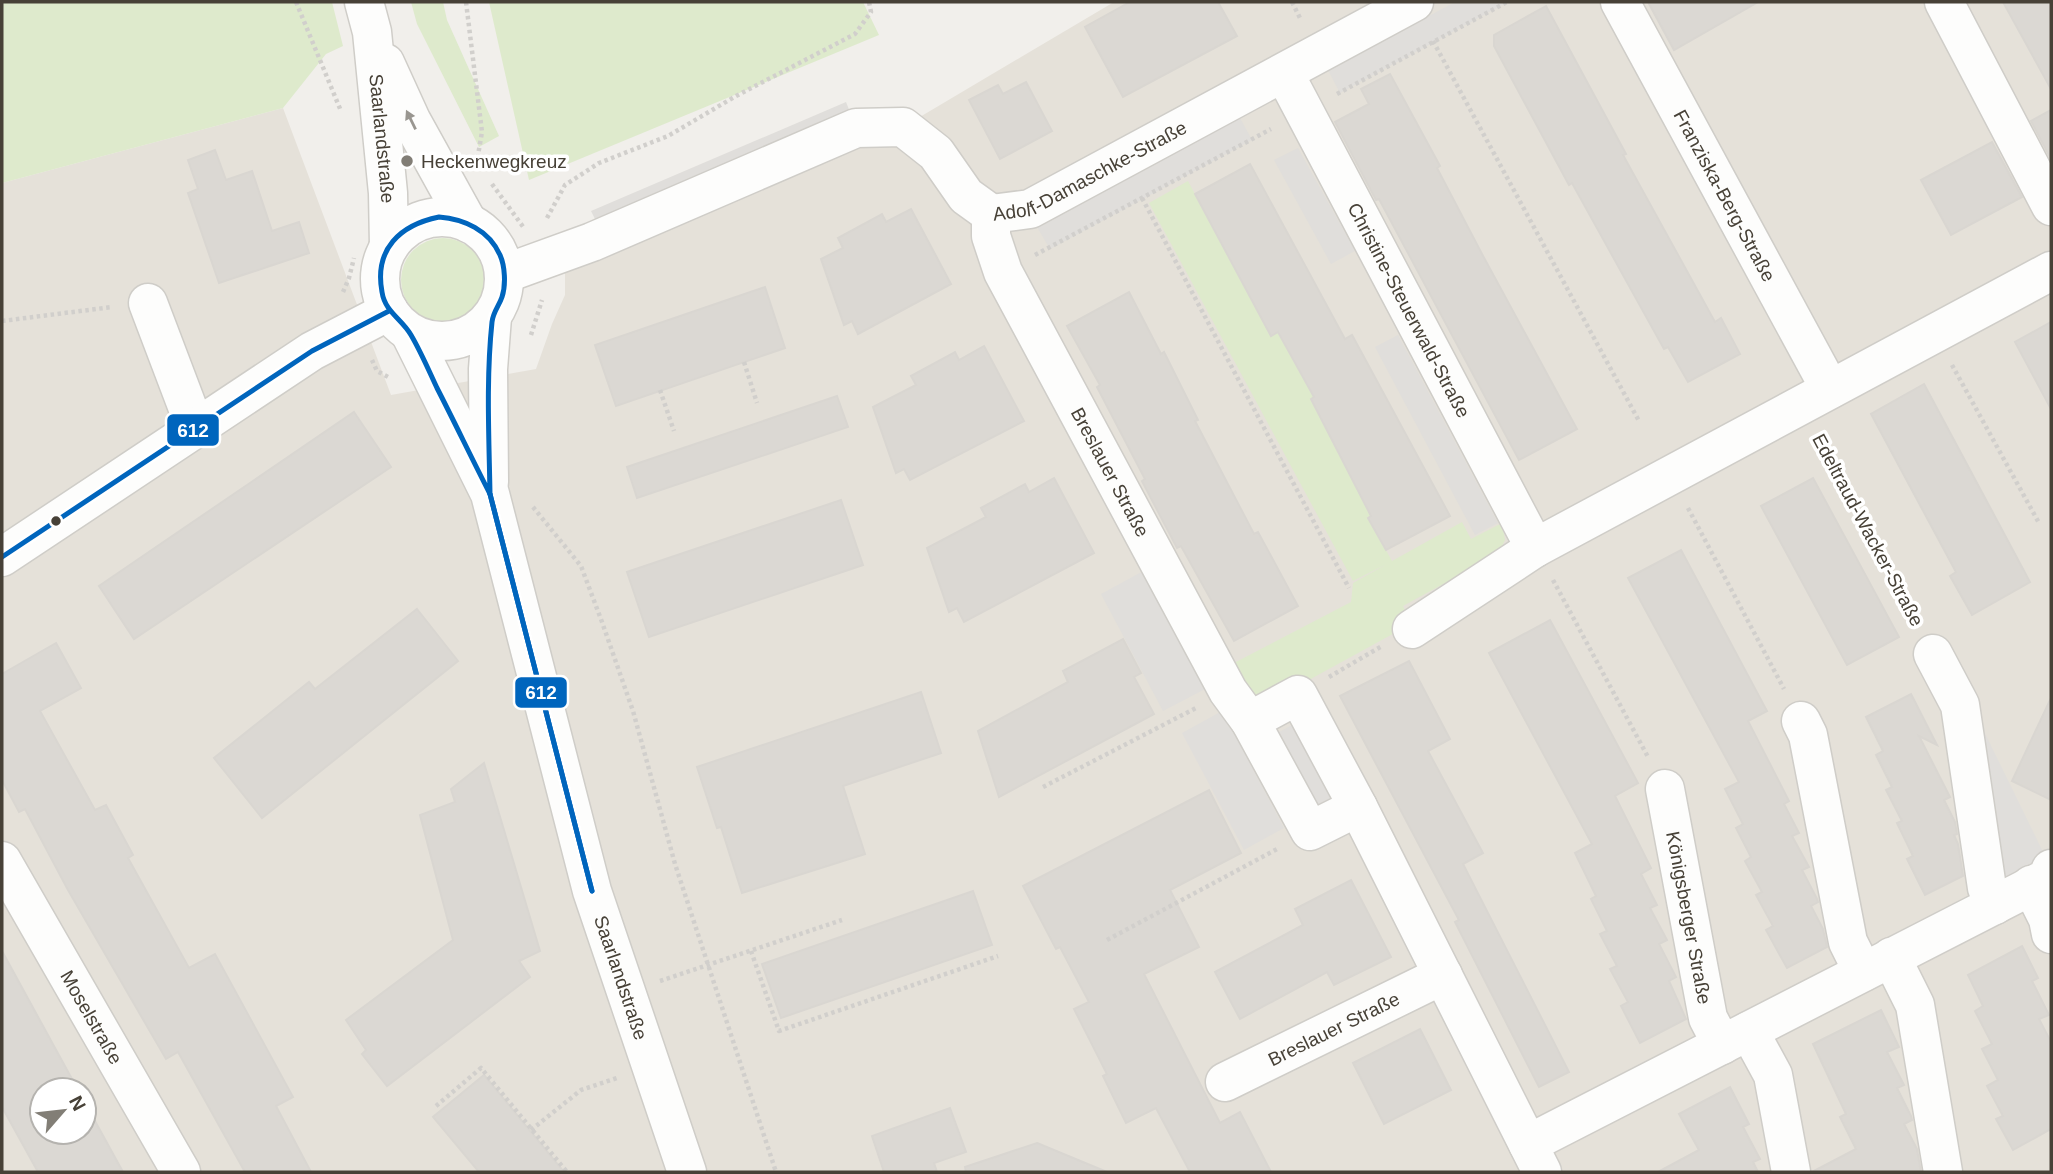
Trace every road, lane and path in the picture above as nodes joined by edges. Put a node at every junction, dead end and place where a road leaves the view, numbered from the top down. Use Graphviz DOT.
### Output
graph roads {
  1 [pos="296,2"];
  2 [pos="466,2"];
  3 [pos="869,2"];
  4 [pos="1414,2"];
  5 [pos="1507,2"];
  6 [pos="1620,2"];
  7 [pos="1944,2"];
  8 [pos="368,17"];
  9 [pos="1433,41"];
  10 [pos="1284,73"];
  11 [pos="1304,111"];
  12 [pos="343,117"];
  13 [pos="1122,160"];
  14 [pos="477,162"];
  15 [pos="1142,199"];
  16 [pos="2051,206"];
  17 [pos="991,214"];
  18 [pos="545,221"];
  19 [pos="468,223"];
  20 [pos="390,246"];
  21 [pos="2051,271"];
  22 [pos="1003,272"];
  23 [pos="505,274"];
  24 [pos="148,303"];
  25 [pos="492,317"];
  26 [pos="2,321"];
  27 [pos="399,322"];
  28 [pos="1934,332"];
  29 [pos="744,362"];
  30 [pos="660,390"];
  31 [pos="1816,397"];
  32 [pos="757,403"];
  33 [pos="1639,421"];
  34 [pos="195,427"];
  35 [pos="674,431"];
  36 [pos="1671,476"];
  37 [pos="489,494"];
  38 [pos="532,499"];
  39 [pos="2039,523"];
  40 [pos="1535,548"];
  41 [pos="2,557"];
  42 [pos="1349,588"];
  43 [pos="1412,629"];
  44 [pos="1933,654"];
  45 [pos="1228,691"];
  46 [pos="1298,695"];
  47 [pos="1801,720"];
  48 [pos="1250,721"];
  49 [pos="1043,787"];
  50 [pos="1665,789"];
  51 [pos="1357,807"];
  52 [pos="1310,831"];
  53 [pos="2,861"];
  54 [pos="2043,878"];
  55 [pos="1995,905"];
  56 [pos="842,920"];
  57 [pos="2051,934"];
  58 [pos="1107,940"];
  59 [pos="751,951"];
  60 [pos="998,956"];
  61 [pos="708,965"];
  62 [pos="1877,965"];
  63 [pos="1443,975"];
  64 [pos="626,993"];
  65 [pos="1735,1038"];
  66 [pos="651,1066"];
  67 [pos="1225,1082"];
  68 [pos="436,1106"];
  69 [pos="531,1130"];
  70 [pos="1535,1158"];
  71 [pos="181,1172"];
  72 [pos="567,1172"];
  73 [pos="687,1172"];
  74 [pos="776,1172"];
  75 [pos="1791,1172"];
  76 [pos="1942,1172"];
  1 -- 12 [label="path"];
  2 -- 14 [label="path"];
  3 -- 18 [label="path"];
  4 -- 10 [label="street, Adolf-Damaschke-Straße"];
  5 -- 9 [label="path"];
  6 -- 31 [label="street, Franziska-Berg-Straße"];
  7 -- 16 [label="street"];
  19 -- 8 [label="street, Saarlandstraße, one-way"];
  8 -- 20 [label="street, Saarlandstraße"];
  9 -- 11 [label="path"];
  9 -- 33 [label="path"];
  10 -- 11 [label="street, Christine-Steuerwald-Straße"];
  10 -- 13 [label="street, Adolf-Damaschke-Straße"];
  11 -- 15 [label="path"];
  11 -- 40 [label="street, Christine-Steuerwald-Straße"];
  13 -- 15 [label="path"];
  13 -- 17 [label="street, Adolf-Damaschke-Straße"];
  15 -- 22 [label="path"];
  15 -- 42 [label="path"];
  17 -- 22 [label="street, Breslauer Straße"];
  17 -- 23 [label="street, Adolf-Damaschke-Straße"];
  19 -- 20 [label="street"];
  19 -- 23 [label="street"];
  20 -- 27 [label="street"];
  21 -- 28 [label="street"];
  22 -- 45 [label="street, Breslauer Straße"];
  23 -- 25 [label="street"];
  24 -- 26 [label="path"];
  24 -- 34 [label="street"];
  25 -- 27 [label="street"];
  25 -- 37 [label="street, Saarlandstraße"];
  27 -- 34 [label="street"];
  27 -- 37 [label="street, Saarlandstraße"];
  28 -- 31 [label="street"];
  28 -- 39 [label="path"];
  29 -- 32 [label="path"];
  30 -- 35 [label="path"];
  31 -- 36 [label="street"];
  31 -- 44 [label="path, Edeltraud-Wacker-Straße"];
  34 -- 41 [label="street"];
  36 -- 40 [label="street"];
  36 -- 47 [label="path"];
  37 -- 64 [label="street, Saarlandstraße"];
  38 -- 61 [label="path"];
  40 -- 43 [label="street"];
  40 -- 50 [label="path"];
  43 -- 46 [label="path"];
  44 -- 55 [label="street"];
  45 -- 48 [label="street, Breslauer Straße"];
  45 -- 49 [label="path"];
  46 -- 48 [label="street"];
  46 -- 51 [label="street"];
  47 -- 62 [label="street"];
  48 -- 52 [label="street, Breslauer Straße"];
  50 -- 65 [label="street, Königsberger Straße"];
  51 -- 52 [label="street"];
  51 -- 63 [label="street"];
  52 -- 58 [label="path"];
  53 -- 71 [label="street, Moselstraße"];
  54 -- 55 [label="street"];
  54 -- 57 [label="street"];
  55 -- 62 [label="street"];
  56 -- 59 [label="path"];
  59 -- 60 [label="path"];
  59 -- 61 [label="path"];
  61 -- 64 [label="path"];
  61 -- 74 [label="path"];
  62 -- 65 [label="street"];
  62 -- 76 [label="street"];
  63 -- 67 [label="street, Breslauer Straße"];
  63 -- 70 [label="street"];
  64 -- 66 [label="street, Saarlandstraße"];
  65 -- 70 [label="street"];
  65 -- 75 [label="street, Königsberger Straße"];
  66 -- 69 [label="path"];
  66 -- 73 [label="street, Saarlandstraße"];
  68 -- 69 [label="path"];
  69 -- 72 [label="path"];
}
